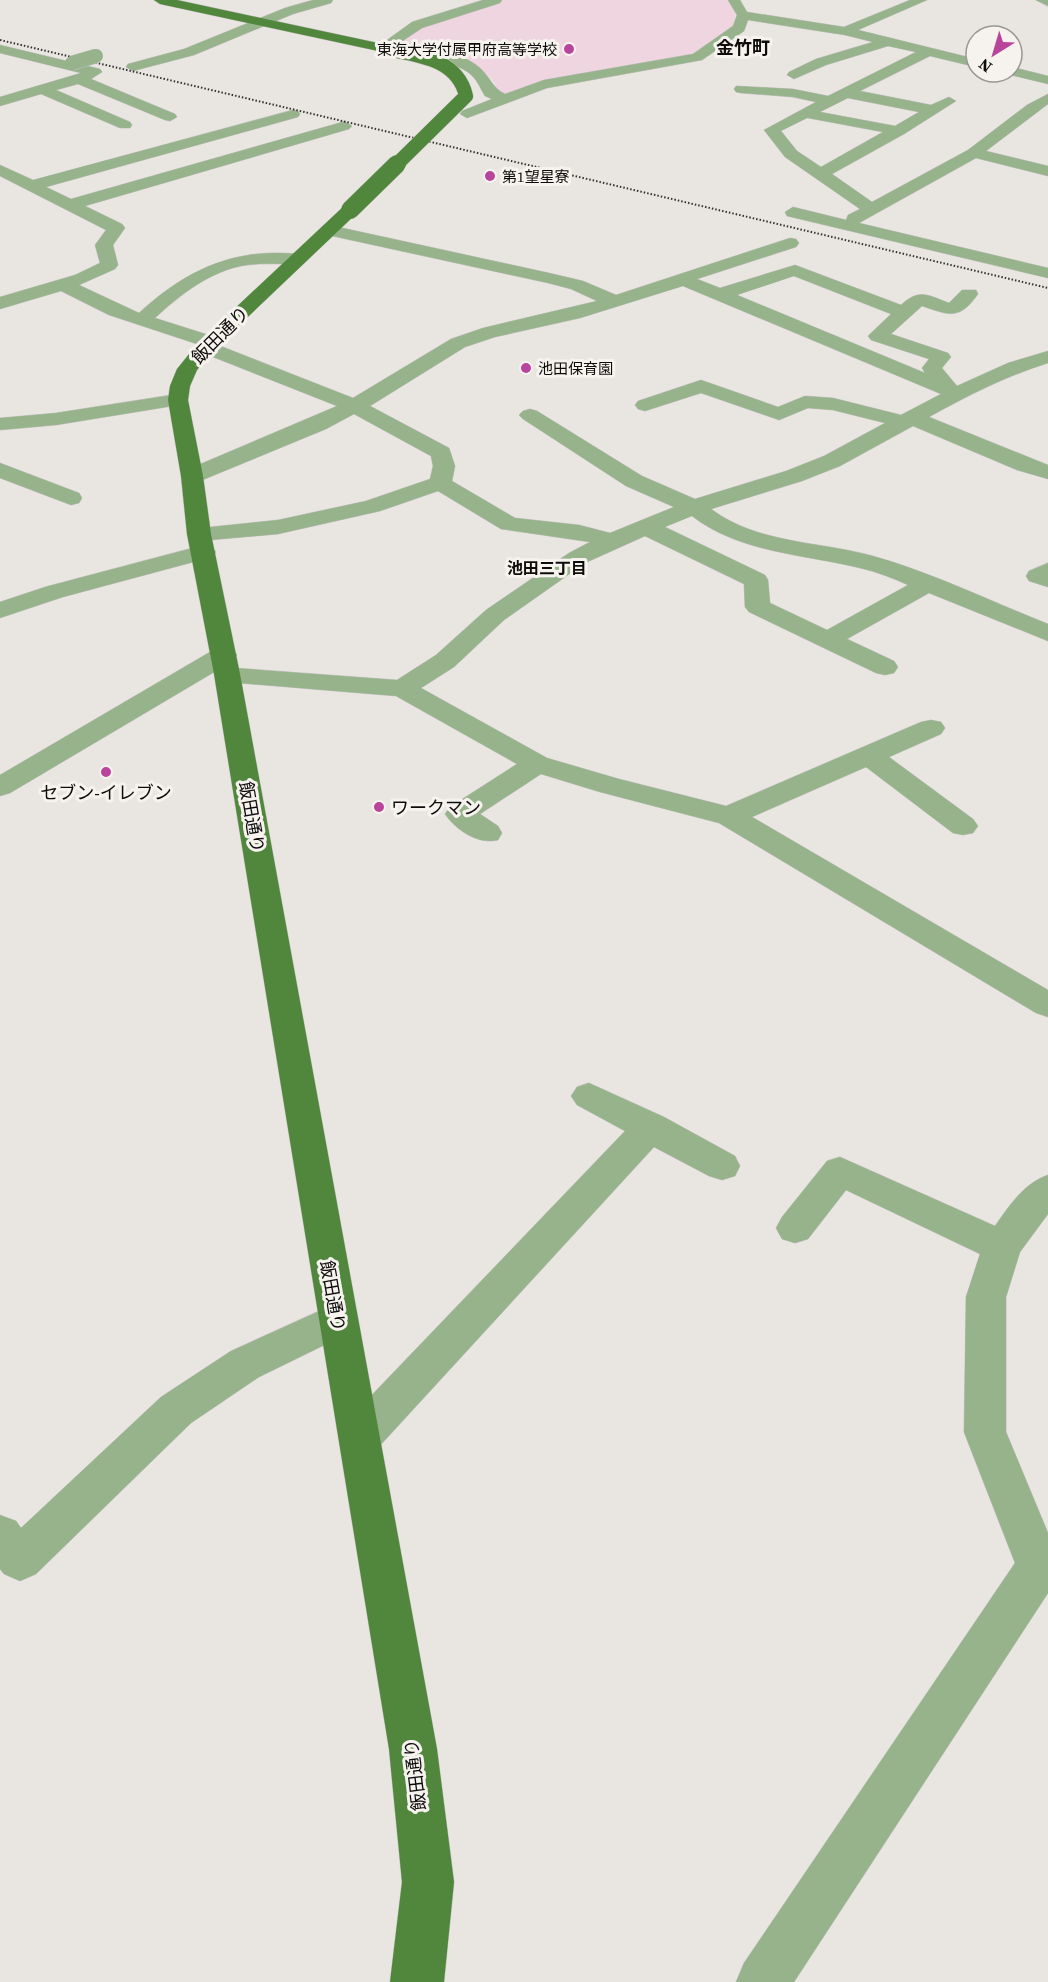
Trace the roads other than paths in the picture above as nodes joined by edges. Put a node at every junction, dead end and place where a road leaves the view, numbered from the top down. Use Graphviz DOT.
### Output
graph roads {
  1 [pos="160,0"];
  2 [pos="326,0"];
  3 [pos="496,0"];
  4 [pos="734,0"];
  5 [pos="921,0"];
  6 [pos="1042,0"];
  7 [pos="1048,2"];
  8 [pos="780,6"];
  9 [pos="743,15"];
  10 [pos="766,18"];
  11 [pos="262,22"];
  12 [pos="845,31"];
  13 [pos="886,42"];
  14 [pos="388,47"];
  15 [pos="0,49"];
  16 [pos="927,52"];
  17 [pos="96,56"];
  18 [pos="964,60"];
  19 [pos="1039,62"];
  20 [pos="72,63"];
  21 [pos="133,67"];
  22 [pos="1024,69"];
  23 [pos="1024,74"];
  24 [pos="794,75"];
  25 [pos="79,79"];
  26 [pos="1048,80"];
  27 [pos="741,89"];
  28 [pos="43,90"];
  29 [pos="846,93"];
  30 [pos="1048,98"];
  31 [pos="505,99"];
  32 [pos="830,101"];
  33 [pos="949,101"];
  34 [pos="0,102"];
  35 [pos="933,110"];
  36 [pos="293,114"];
  37 [pos="467,114"];
  38 [pos="808,114"];
  39 [pos="170,117"];
  40 [pos="125,124"];
  41 [pos="344,126"];
  42 [pos="899,131"];
  43 [pos="974,153"];
  44 [pos="1048,155"];
  45 [pos="1032,167"];
  46 [pos="0,170"];
  47 [pos="1048,171"];
  48 [pos="821,174"];
  49 [pos="31,186"];
  50 [pos="69,205"];
  51 [pos="873,210"];
  52 [pos="793,212"];
  53 [pos="339,220"];
  54 [pos="845,224"];
  55 [pos="790,243"];
  56 [pos="298,259"];
  57 [pos="1048,273"];
  58 [pos="684,280"];
  59 [pos="63,284"];
  60 [pos="969,294"];
  61 [pos="719,296"];
  62 [pos="614,301"];
  63 [pos="0,303"];
  64 [pos="904,313"];
  65 [pos="142,320"];
  66 [pos="208,345"];
  67 [pos="1048,357"];
  68 [pos="953,392"];
  69 [pos="178,400"];
  70 [pos="645,405"];
  71 [pos="354,406"];
  72 [pos="530,415"];
  73 [pos="909,420"];
  74 [pos="0,424"];
  75 [pos="0,470"];
  76 [pos="1048,472"];
  77 [pos="192,476"];
  78 [pos="440,483"];
  79 [pos="71,498"];
  80 [pos="694,507"];
  81 [pos="645,527"];
  82 [pos="612,541"];
  83 [pos="201,543"];
  84 [pos="1048,570"];
  85 [pos="1048,580"];
  86 [pos="928,584"];
  87 [pos="0,610"];
  88 [pos="1048,633"];
  89 [pos="827,640"];
  90 [pos="226,665"];
  91 [pos="885,667"];
  92 [pos="402,688"];
  93 [pos="931,728"];
  94 [pos="868,755"];
  95 [pos="537,764"];
  96 [pos="0,788"];
  97 [pos="729,816"];
  98 [pos="963,826"];
  99 [pos="487,832"];
  100 [pos="1048,1005"];
  101 [pos="589,1096"];
  102 [pos="651,1127"];
  103 [pos="722,1166"];
  104 [pos="1041,1211"];
  105 [pos="795,1228"];
  106 [pos="1002,1247"];
  107 [pos="337,1320"];
  108 [pos="360,1437"];
  109 [pos="0,1536"];
  110 [pos="1044,1569"];
  111 [pos="417,1982"];
  112 [pos="763,1982"];
  1 -- 11 [label="main road, 飯田通り"];
  2 -- 11 [label="street"];
  3 -- 14 [label="street"];
  4 -- 9 [label="street"];
  5 -- 12 [label="street"];
  6 -- 7 [label="street"];
  8 -- 10 [label="street"];
  9 -- 10 [label="street"];
  9 -- 31 [label="street"];
  10 -- 12 [label="street"];
  11 -- 14 [label="main road, 飯田通り"];
  11 -- 21 [label="street"];
  12 -- 13 [label="street"];
  13 -- 16 [label="street"];
  13 -- 24 [label="street"];
  14 -- 31 [label="street"];
  14 -- 53 [label="main road, 飯田通り, bridge"];
  15 -- 25 [label="street"];
  16 -- 18 [label="street"];
  16 -- 29 [label="street"];
  17 -- 20 [label="street, bridge"];
  19 -- 22 [label="street"];
  23 -- 26 [label="street"];
  25 -- 28 [label="street"];
  25 -- 39 [label="street"];
  27 -- 32 [label="street"];
  28 -- 34 [label="street"];
  28 -- 40 [label="street"];
  29 -- 32 [label="street"];
  29 -- 35 [label="street"];
  30 -- 43 [label="street"];
  31 -- 37 [label="street"];
  32 -- 38 [label="street"];
  33 -- 35 [label="street"];
  35 -- 42 [label="street"];
  36 -- 49 [label="street"];
  38 -- 42 [label="street"];
  38 -- 48 [label="street"];
  41 -- 50 [label="street"];
  42 -- 48 [label="street"];
  43 -- 45 [label="street"];
  43 -- 51 [label="street"];
  44 -- 45 [label="street"];
  45 -- 47 [label="street"];
  46 -- 49 [label="street"];
  48 -- 51 [label="street"];
  49 -- 50 [label="street"];
  50 -- 59 [label="street"];
  51 -- 54 [label="street"];
  52 -- 54 [label="street"];
  53 -- 56 [label="main road, 飯田通り"];
  53 -- 62 [label="street"];
  54 -- 57 [label="street"];
  55 -- 58 [label="street"];
  56 -- 65 [label="street"];
  56 -- 66 [label="main road, 飯田通り"];
  58 -- 61 [label="street"];
  58 -- 62 [label="street"];
  59 -- 63 [label="street"];
  59 -- 65 [label="street"];
  60 -- 64 [label="street"];
  61 -- 64 [label="street"];
  61 -- 68 [label="street"];
  62 -- 71 [label="street"];
  64 -- 68 [label="street"];
  65 -- 66 [label="street"];
  66 -- 69 [label="main road, 飯田通り"];
  66 -- 71 [label="street"];
  67 -- 68 [label="street"];
  68 -- 73 [label="street"];
  69 -- 74 [label="street"];
  69 -- 77 [label="main road, 飯田通り"];
  70 -- 73 [label="street"];
  71 -- 77 [label="street"];
  71 -- 78 [label="street"];
  72 -- 80 [label="street"];
  73 -- 76 [label="street"];
  73 -- 80 [label="street"];
  75 -- 79 [label="street"];
  77 -- 83 [label="main road, 飯田通り"];
  78 -- 82 [label="street"];
  78 -- 83 [label="street"];
  80 -- 81 [label="street"];
  80 -- 86 [label="street"];
  81 -- 82 [label="street"];
  81 -- 89 [label="street"];
  82 -- 92 [label="street"];
  83 -- 87 [label="street"];
  83 -- 90 [label="main road, 飯田通り"];
  84 -- 85 [label="street"];
  86 -- 88 [label="street"];
  86 -- 89 [label="street"];
  89 -- 91 [label="street"];
  90 -- 92 [label="street"];
  90 -- 96 [label="street"];
  90 -- 107 [label="main road, 飯田通り"];
  92 -- 95 [label="street"];
  93 -- 94 [label="street"];
  94 -- 97 [label="street"];
  94 -- 98 [label="street"];
  95 -- 97 [label="street"];
  95 -- 99 [label="street"];
  97 -- 100 [label="street"];
  101 -- 102 [label="street"];
  102 -- 103 [label="street"];
  102 -- 108 [label="street"];
  104 -- 106 [label="street"];
  105 -- 106 [label="street"];
  106 -- 110 [label="street"];
  107 -- 108 [label="main road, 飯田通り"];
  107 -- 109 [label="street"];
  108 -- 111 [label="main road, 飯田通り"];
  110 -- 112 [label="street"];
}
